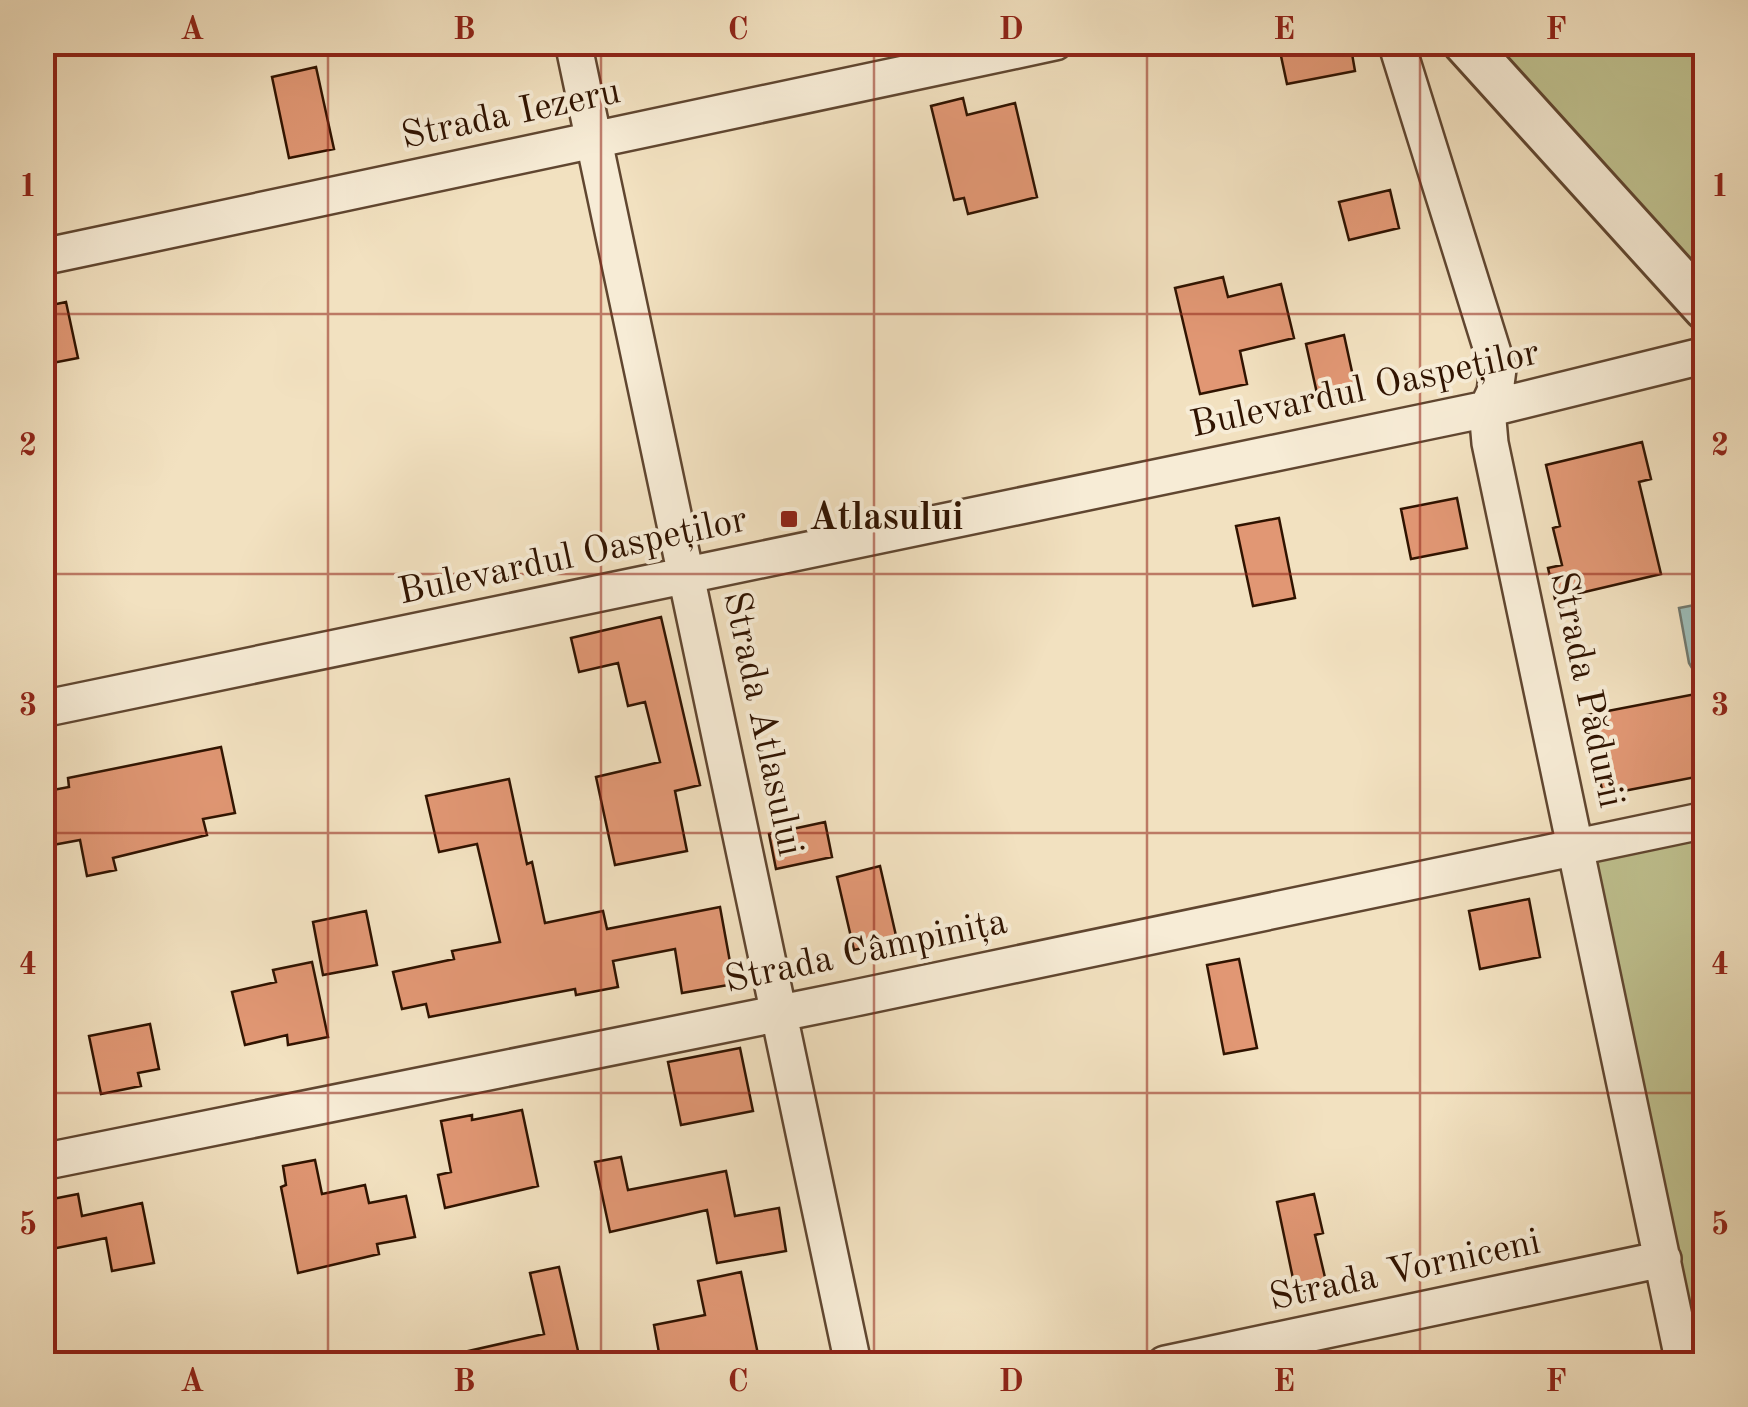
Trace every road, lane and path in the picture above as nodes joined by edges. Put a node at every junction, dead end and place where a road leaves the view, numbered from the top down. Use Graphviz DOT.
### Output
graph roads {
  1 [pos="573,42"];
  2 [pos="1055,42"];
  3 [pos="1396,42"];
  4 [pos="1464,42"];
  5 [pos="594,141"];
  6 [pos="42,257"];
  7 [pos="1706,310"];
  8 [pos="1706,356"];
  9 [pos="1488,409"];
  10 [pos="688,577"];
  11 [pos="42,709"];
  12 [pos="1706,820"];
  13 [pos="1576,846"];
  14 [pos="779,1013"];
  15 [pos="42,1162"];
  16 [pos="1663,1260"];
  17 [pos="853,1364"];
  18 [pos="1165,1364"];
  19 [pos="1684,1364"];
  1 -- 5 [label="street, Strada Atlasului"];
  2 -- 5 [label="street, Strada Iezeru"];
  3 -- 9 [label="street, Strada Pădurii"];
  4 -- 7 [label="street"];
  5 -- 6 [label="street, Strada Iezeru"];
  5 -- 10 [label="street, Strada Atlasului"];
  8 -- 9 [label="street, Bulevardul Oaspeților"];
  9 -- 10 [label="street, Bulevardul Oaspeților"];
  9 -- 13 [label="street, Strada Pădurii"];
  10 -- 11 [label="street, Bulevardul Oaspeților"];
  10 -- 14 [label="street, Strada Atlasului"];
  12 -- 13 [label="street, Strada Câmpinița"];
  13 -- 14 [label="street, Strada Câmpinița"];
  13 -- 16 [label="street, Strada Pădurii"];
  14 -- 15 [label="street, Strada Câmpinița"];
  14 -- 17 [label="street, Strada Atlasului"];
  16 -- 18 [label="street, Strada Vorniceni"];
  16 -- 19 [label="street, Strada Pădurii"];
}
